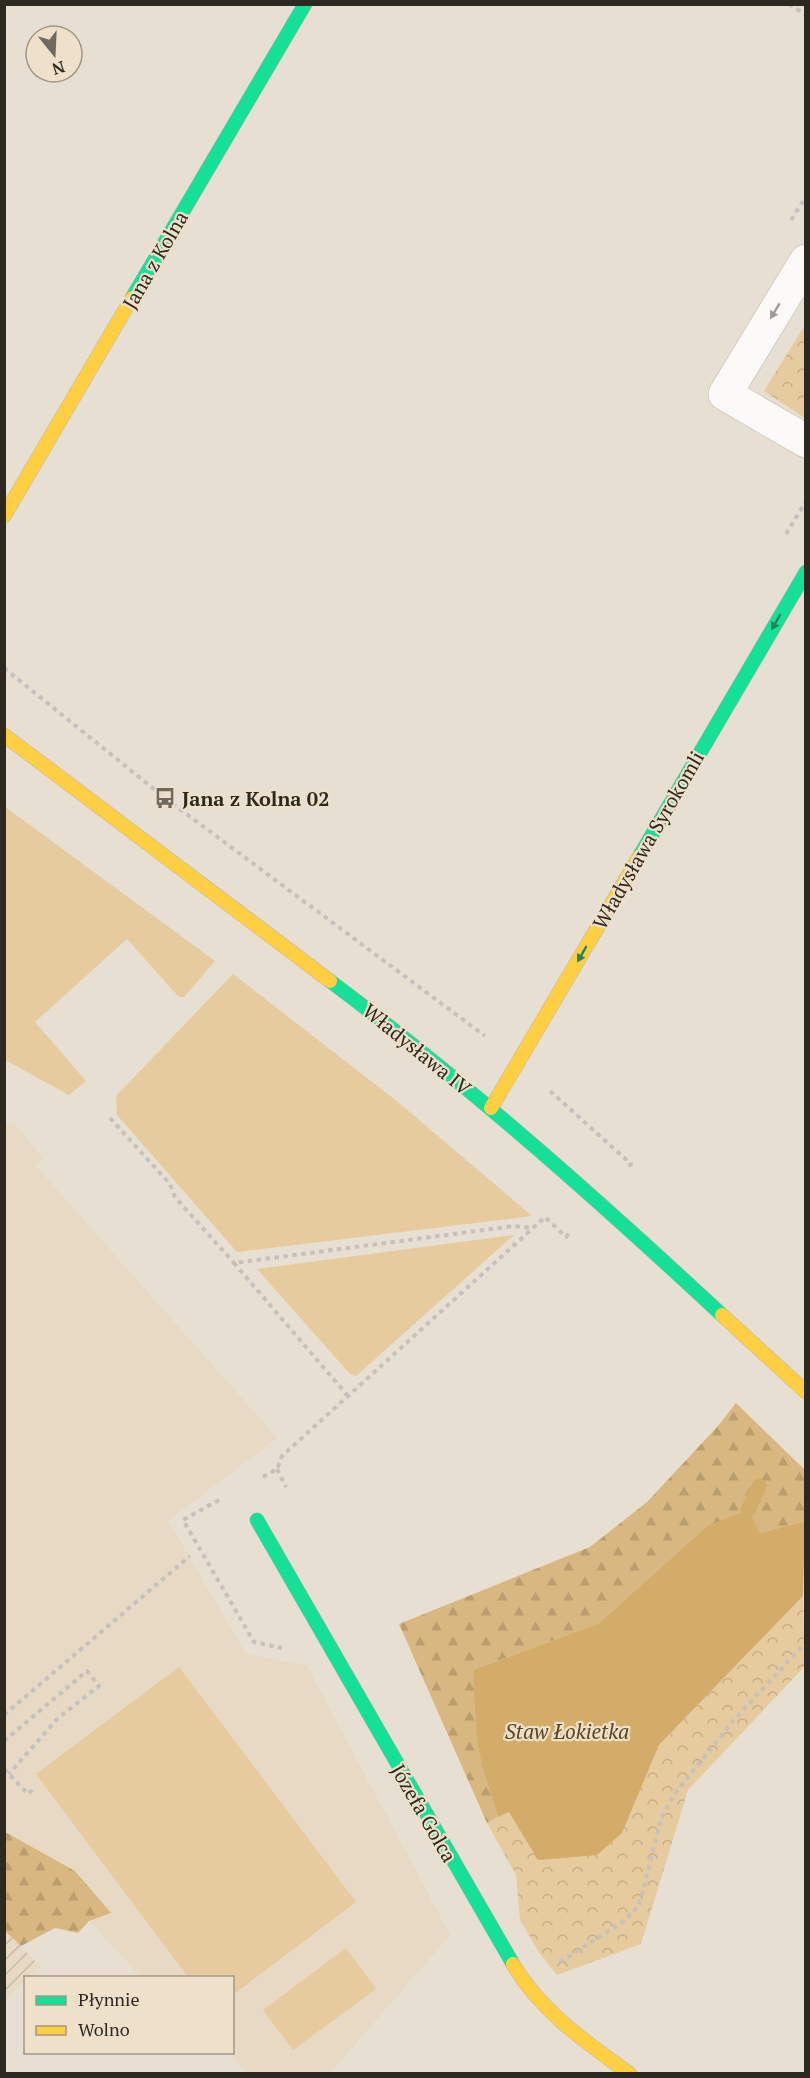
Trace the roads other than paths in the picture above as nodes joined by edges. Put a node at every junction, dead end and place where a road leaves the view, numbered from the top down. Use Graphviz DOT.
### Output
graph roads {
  1 [pos="305,4"];
  2 [pos="806,261"];
  3 [pos="806,441"];
  4 [pos="4,516"];
  5 [pos="806,572"];
  6 [pos="4,735"];
  7 [pos="491,1108"];
  8 [pos="806,1392"];
  9 [pos="257,1520"];
  10 [pos="630,2073"];
  1 -- 4 [label="street, Jana z Kolna"];
  2 -- 3 [label="street, one-way"];
  5 -- 7 [label="street, Władysława Syrokomli, one-way"];
  6 -- 7 [label="street, Władysława IV"];
  7 -- 8 [label="street, Władysława IV"];
  9 -- 10 [label="street, Józefa Golca"];
}
